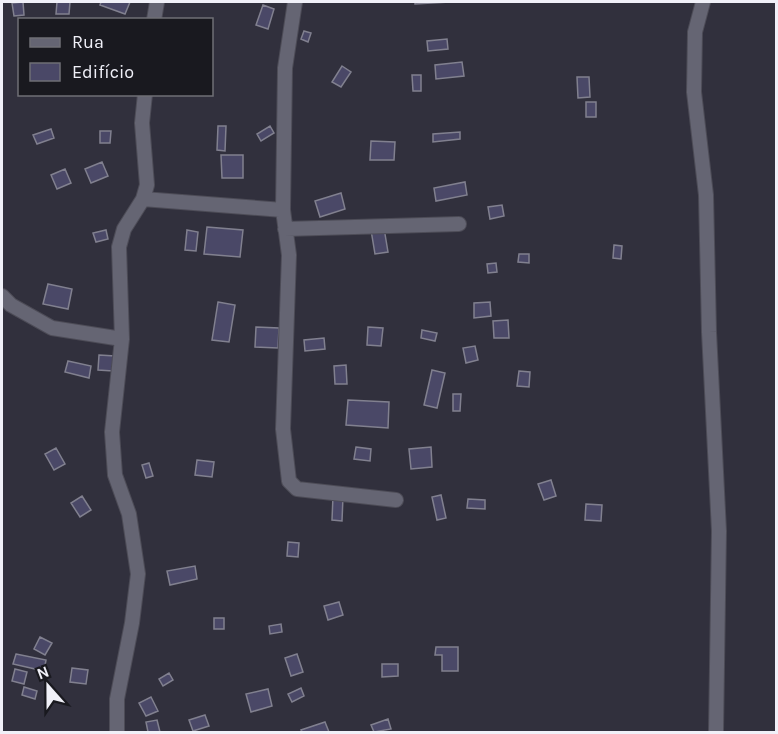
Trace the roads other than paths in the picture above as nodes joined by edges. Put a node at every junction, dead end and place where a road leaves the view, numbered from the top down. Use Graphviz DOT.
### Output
graph roads {
  1 [pos="157,2"];
  2 [pos="295,2"];
  3 [pos="703,2"];
  4 [pos="154,18"];
  5 [pos="145,96"];
  6 [pos="143,199"];
  7 [pos="283,210"];
  8 [pos="459,224"];
  9 [pos="285,229"];
  10 [pos="2,296"];
  11 [pos="122,339"];
  12 [pos="396,500"];
  13 [pos="117,732"];
  14 [pos="716,732"];
  1 -- 4 [label="street"];
  2 -- 7 [label="street"];
  3 -- 14 [label="street"];
  5 -- 6 [label="street"];
  6 -- 7 [label="street"];
  6 -- 11 [label="street"];
  7 -- 9 [label="street"];
  8 -- 9 [label="street"];
  9 -- 12 [label="street"];
  10 -- 11 [label="street"];
  11 -- 13 [label="street"];
}
